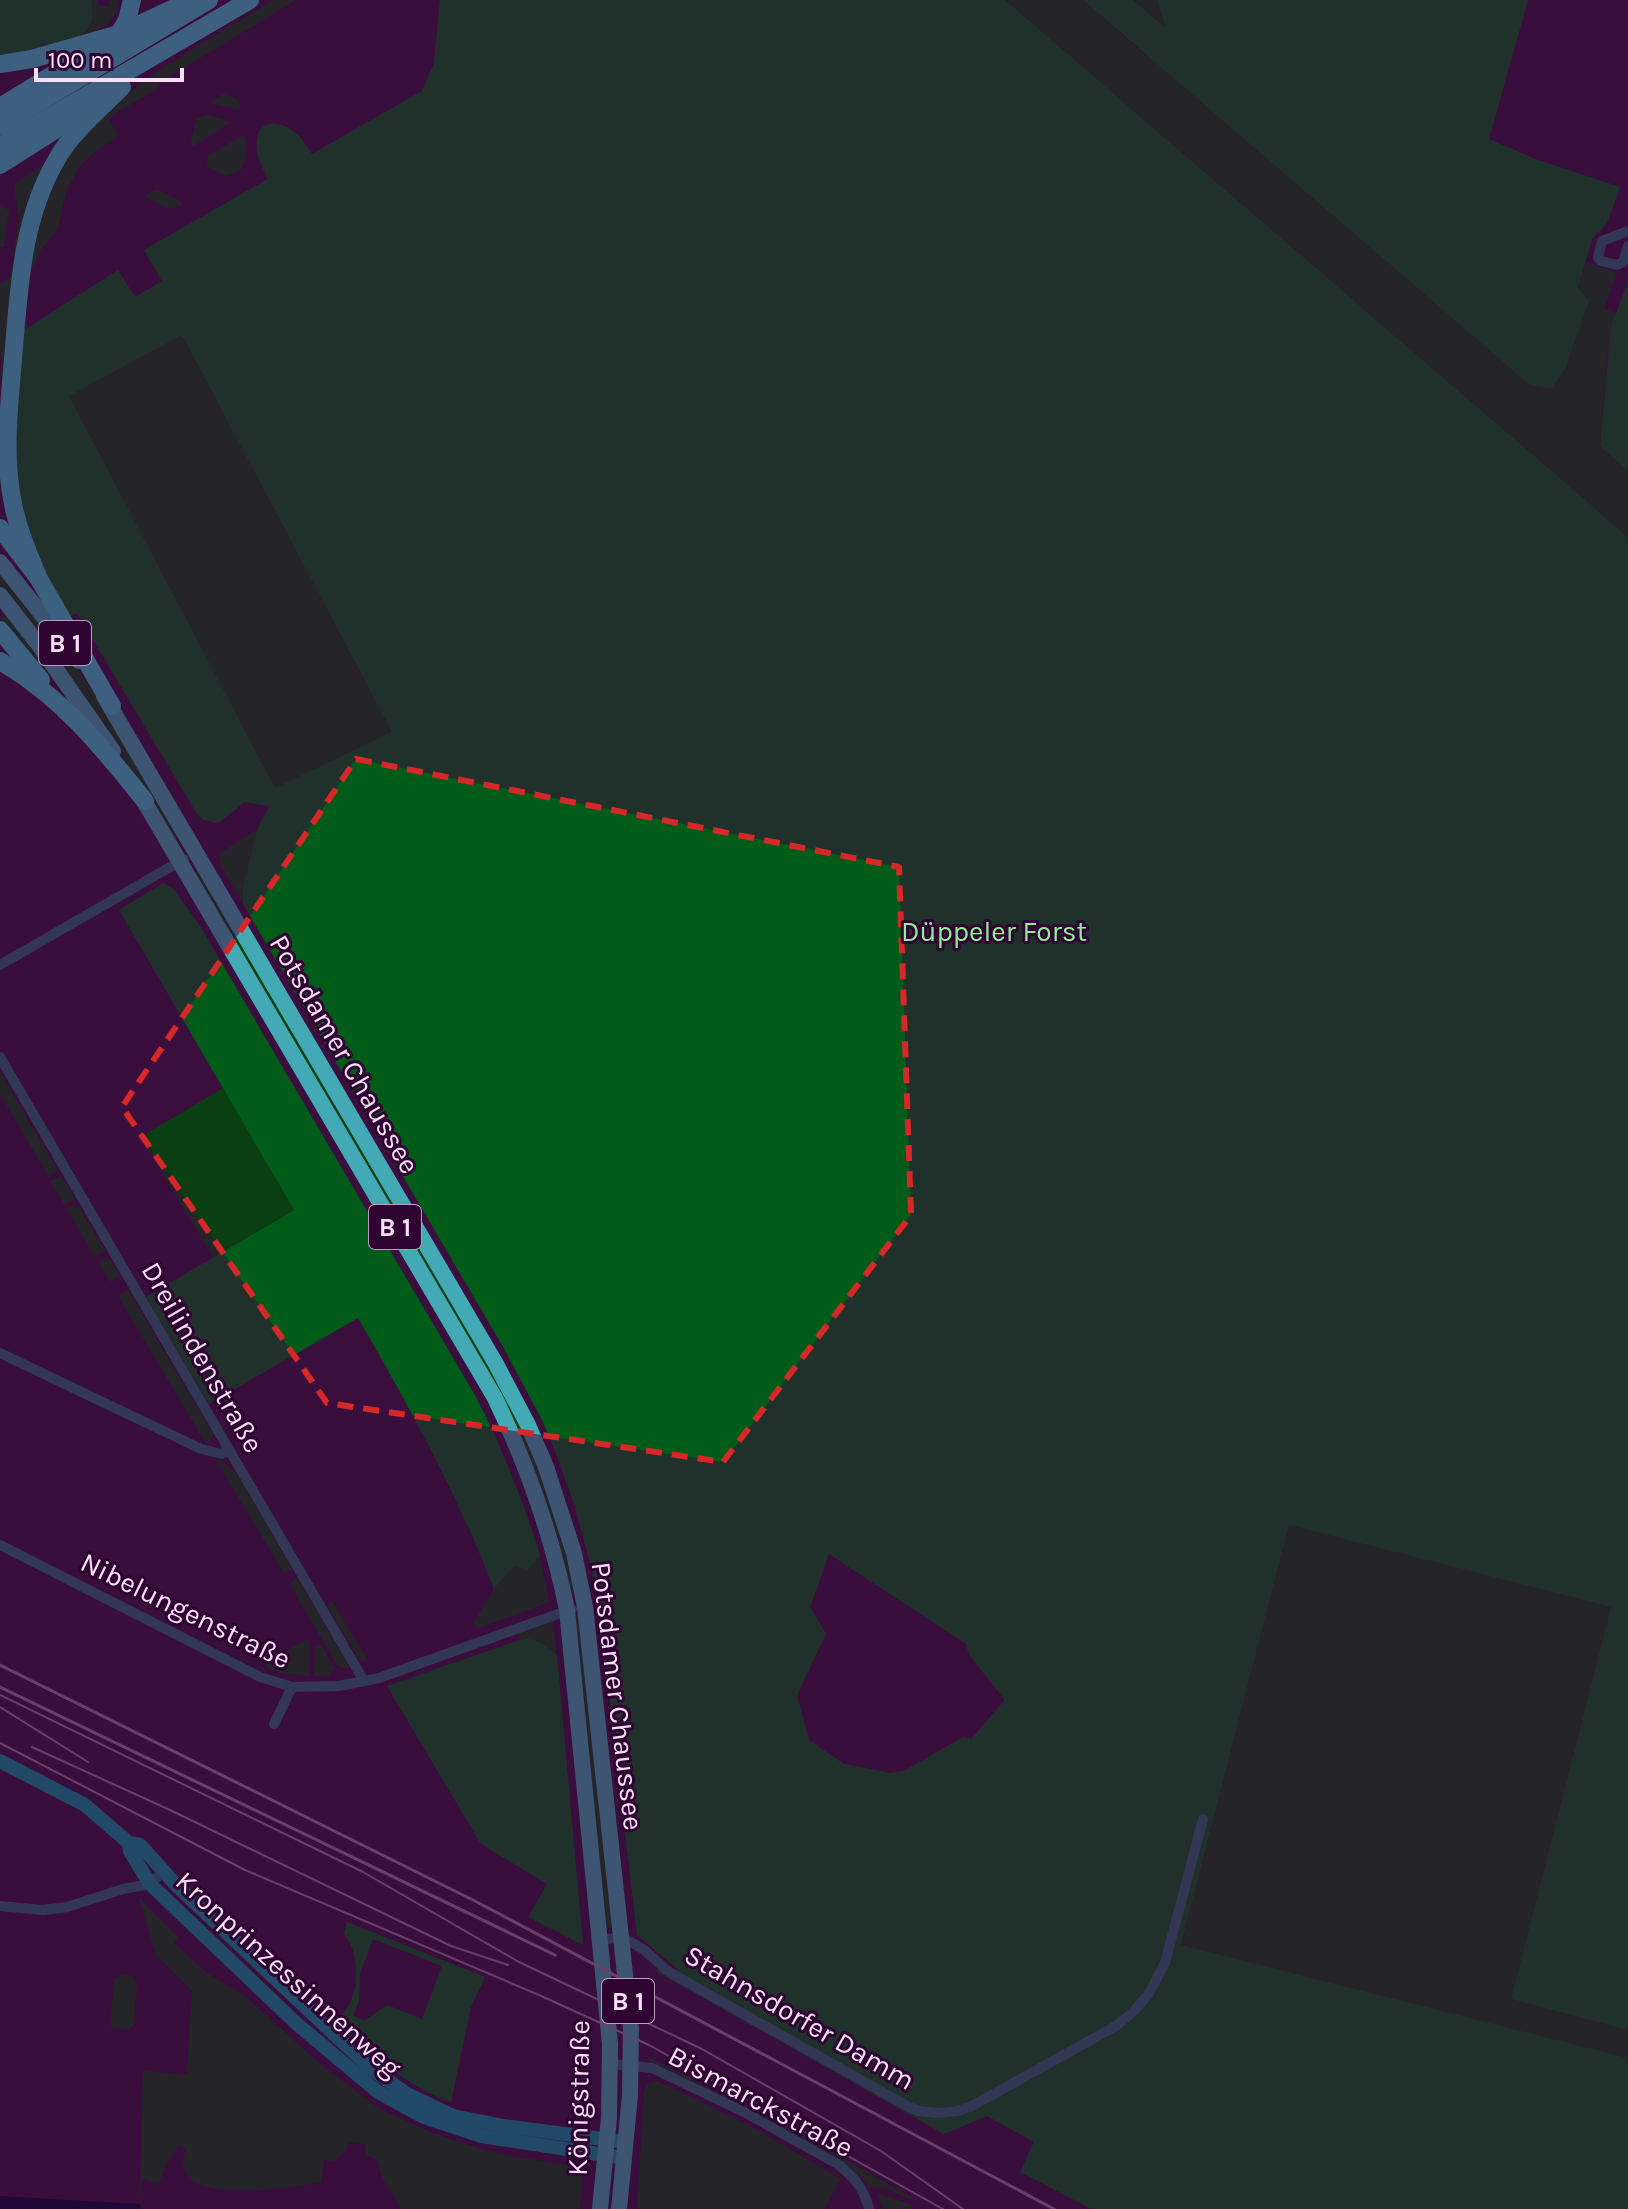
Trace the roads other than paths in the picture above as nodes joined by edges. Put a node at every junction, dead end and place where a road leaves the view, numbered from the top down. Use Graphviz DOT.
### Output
graph roads {
  1 [pos="132,0"];
  2 [pos="192,0"];
  3 [pos="209,0"];
  4 [pos="250,0"];
  5 [pos="119,34"];
  6 [pos="179,42"];
  7 [pos="0,64"];
  8 [pos="122,87"];
  9 [pos="0,107"];
  10 [pos="0,126"];
  11 [pos="0,146"];
  12 [pos="0,165"];
  13 [pos="1628,231"];
  14 [pos="1628,246"];
  15 [pos="0,528"];
  16 [pos="0,562"];
  17 [pos="39,579"];
  18 [pos="0,595"];
  19 [pos="0,630"];
  20 [pos="0,661"];
  21 [pos="58,701"];
  22 [pos="112,706"];
  23 [pos="145,801"];
  24 [pos="196,852"];
  25 [pos="180,861"];
  26 [pos="0,965"];
  27 [pos="0,1057"];
  28 [pos="0,1353"];
  29 [pos="229,1450"];
  30 [pos="0,1545"];
  31 [pos="585,1607"];
  32 [pos="567,1610"];
  33 [pos="364,1681"];
  34 [pos="292,1687"];
  35 [pos="274,1724"];
  36 [pos="0,1761"];
  37 [pos="1203,1819"];
  38 [pos="129,1843"];
  39 [pos="163,1872"];
  40 [pos="150,1884"];
  41 [pos="0,1906"];
  42 [pos="622,1937"];
  43 [pos="601,1940"];
  44 [pos="338,2039"];
  45 [pos="326,2050"];
  46 [pos="611,2064"];
  47 [pos="632,2065"];
  48 [pos="568,2134"];
  49 [pos="606,2147"];
  50 [pos="566,2150"];
  51 [pos="625,2150"];
  52 [pos="600,2209"];
  53 [pos="619,2209"];
  54 [pos="869,2209"];
  1 -- 5 [label="highway"];
  2 -- 5 [label="highway"];
  3 -- 10 [label="highway"];
  4 -- 6 [label="highway"];
  5 -- 7 [label="highway"];
  5 -- 9 [label="highway"];
  6 -- 8 [label="highway"];
  6 -- 11 [label="highway"];
  8 -- 12 [label="highway"];
  8 -- 17 [label="highway"];
  13 -- 14 [label="street"];
  15 -- 17 [label="highway"];
  16 -- 22 [label="main road, Potsdamer Chaussee / B 1"];
  17 -- 22 [label="highway"];
  18 -- 23 [label="main road, Potsdamer Chaussee / B 1"];
  19 -- 21 [label="highway"];
  20 -- 21 [label="highway"];
  21 -- 23 [label="highway"];
  22 -- 24 [label="main road, Potsdamer Chaussee / B 1"];
  23 -- 25 [label="main road, Potsdamer Chaussee / B 1"];
  24 -- 25 [label="street"];
  24 -- 31 [label="main road, Potsdamer Chaussee / B 1"];
  25 -- 26 [label="street"];
  25 -- 32 [label="main road, Potsdamer Chaussee / B 1"];
  27 -- 29 [label="street, Dreilindenstraße"];
  28 -- 29 [label="street"];
  29 -- 33 [label="street, Dreilindenstraße"];
  30 -- 34 [label="street, Nibelungenstraße"];
  31 -- 32 [label="street, Nibelungenstraße"];
  31 -- 42 [label="main road, Potsdamer Chaussee / B 1"];
  32 -- 33 [label="street, Nibelungenstraße"];
  32 -- 43 [label="main road, Potsdamer Chaussee / B 1"];
  33 -- 34 [label="street, Nibelungenstraße"];
  34 -- 35 [label="street"];
  36 -- 38 [label="main road, Kronprinzessinnenweg"];
  37 -- 42 [label="street, Stahnsdorfer Damm"];
  38 -- 39 [label="main road, Kronprinzessinnenweg"];
  38 -- 40 [label="main road, Kronprinzessinnenweg"];
  39 -- 40 [label="street"];
  39 -- 44 [label="main road, Kronprinzessinnenweg"];
  40 -- 41 [label="street"];
  40 -- 45 [label="main road, Kronprinzessinnenweg"];
  42 -- 43 [label="street"];
  42 -- 47 [label="main road, Königstraße / B 1"];
  43 -- 46 [label="main road, Königstraße / B 1"];
  44 -- 45 [label="main road"];
  44 -- 48 [label="main road, Kronprinzessinnenweg"];
  45 -- 50 [label="main road, Kronprinzessinnenweg"];
  46 -- 47 [label="street, Bismarckstraße"];
  46 -- 49 [label="main road, Königstraße / B 1"];
  47 -- 51 [label="main road, Königstraße / B 1"];
  47 -- 54 [label="street, Bismarckstraße"];
  48 -- 49 [label="main road, Kronprinzessinnenweg"];
  48 -- 50 [label="main road"];
  49 -- 50 [label="main road, Kronprinzessinnenweg"];
  49 -- 51 [label="main road, Kronprinzessinnenweg"];
  49 -- 52 [label="main road, Königstraße / B 1"];
  51 -- 53 [label="main road, Königstraße / B 1"];
}
